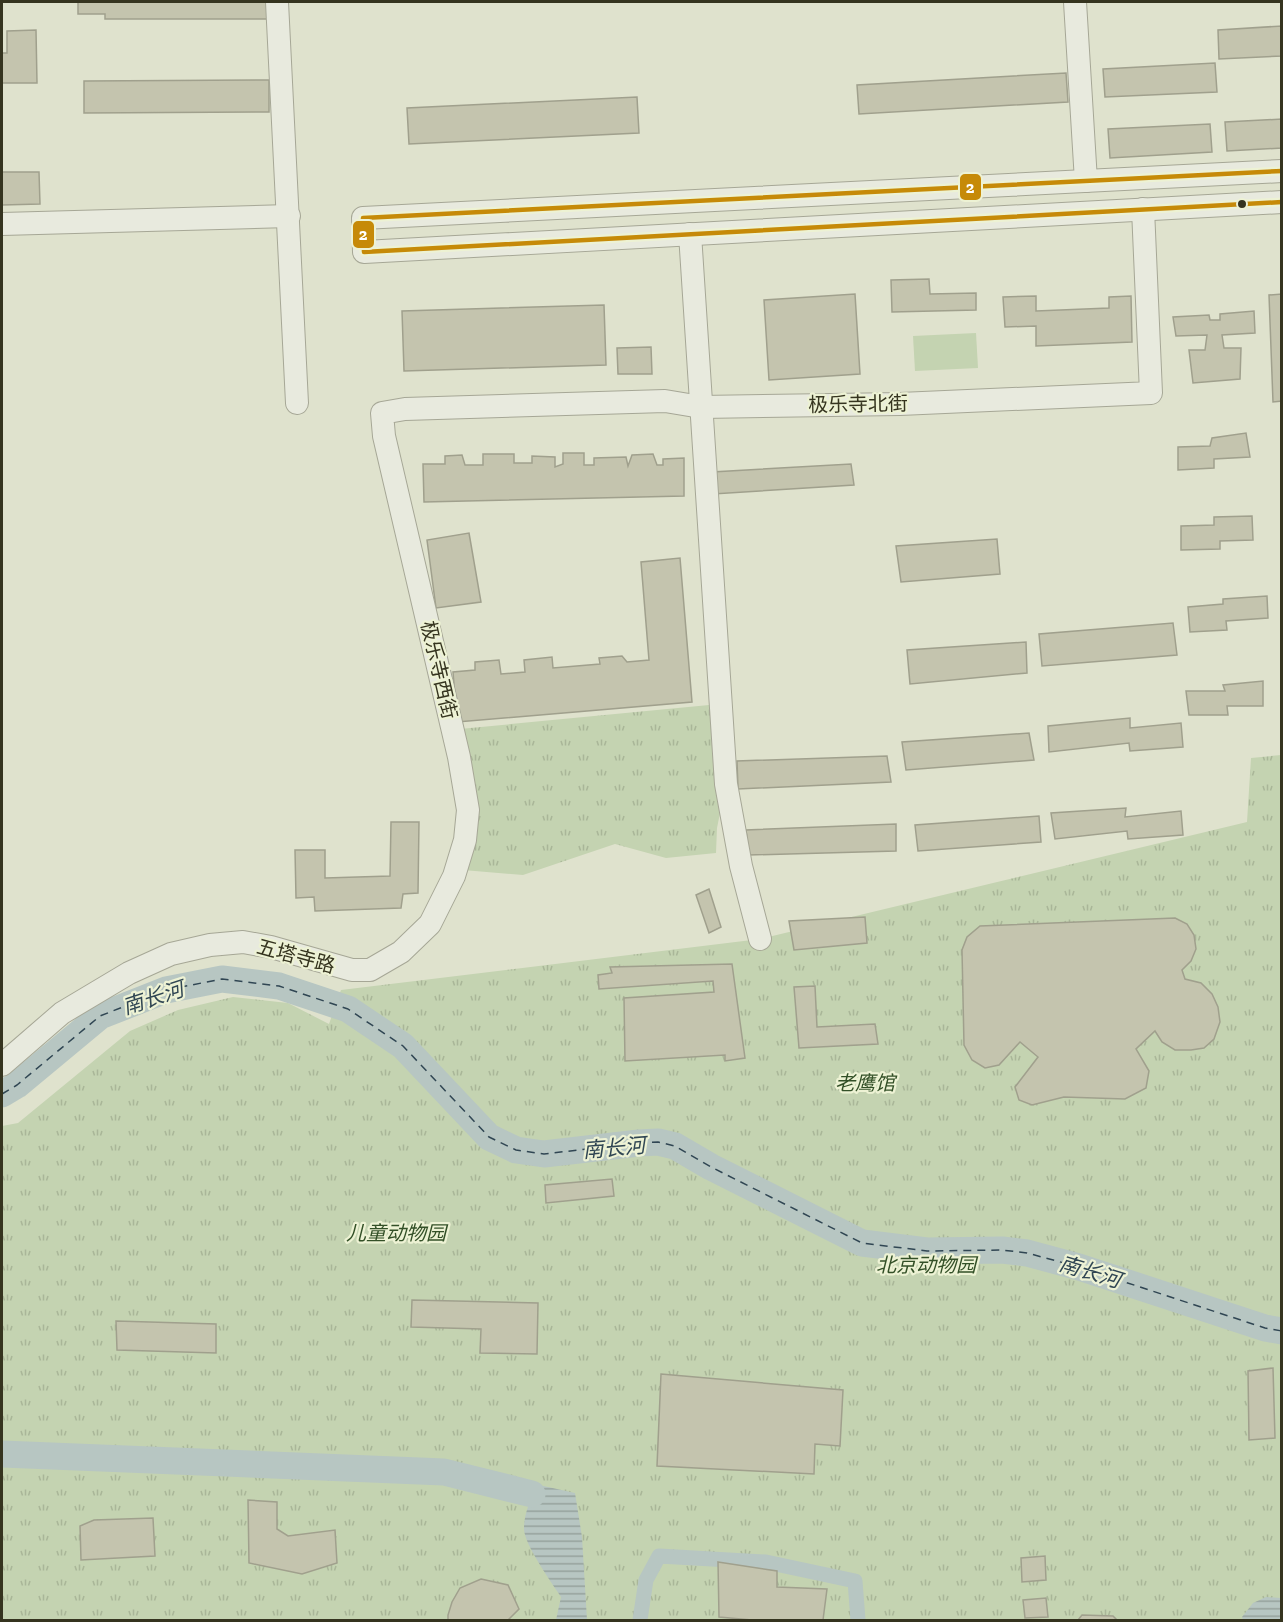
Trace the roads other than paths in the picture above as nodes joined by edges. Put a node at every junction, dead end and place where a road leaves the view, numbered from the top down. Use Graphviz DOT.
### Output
graph roads {
  1 [pos="277,2"];
  2 [pos="1075,2"];
  3 [pos="1281,171"];
  4 [pos="1086,181"];
  5 [pos="1281,202"];
  6 [pos="1143,209"];
  7 [pos="530,210"];
  8 [pos="289,216"];
  9 [pos="2,224"];
  10 [pos="690,234"];
  11 [pos="531,243"];
  12 [pos="297,404"];
  13 [pos="701,408"];
  14 [pos="382,412"];
  15 [pos="430,924"];
  16 [pos="760,939"];
  17 [pos="2,1065"];
  1 -- 8 [label="street"];
  2 -- 4 [label="street"];
  3 -- 4 [label="street"];
  4 -- 7 [label="street"];
  5 -- 6 [label="street"];
  6 -- 10 [label="street"];
  6 -- 13 [label="street, 极乐寺北街"];
  7 -- 11 [label="street"];
  7 -- 11 [label="street"];
  8 -- 9 [label="street"];
  8 -- 12 [label="street"];
  10 -- 11 [label="street"];
  10 -- 13 [label="street"];
  13 -- 14 [label="street, 极乐寺北街"];
  13 -- 16 [label="street"];
  14 -- 15 [label="street, 极乐寺西街"];
  15 -- 17 [label="street, 五塔寺路"];
}
